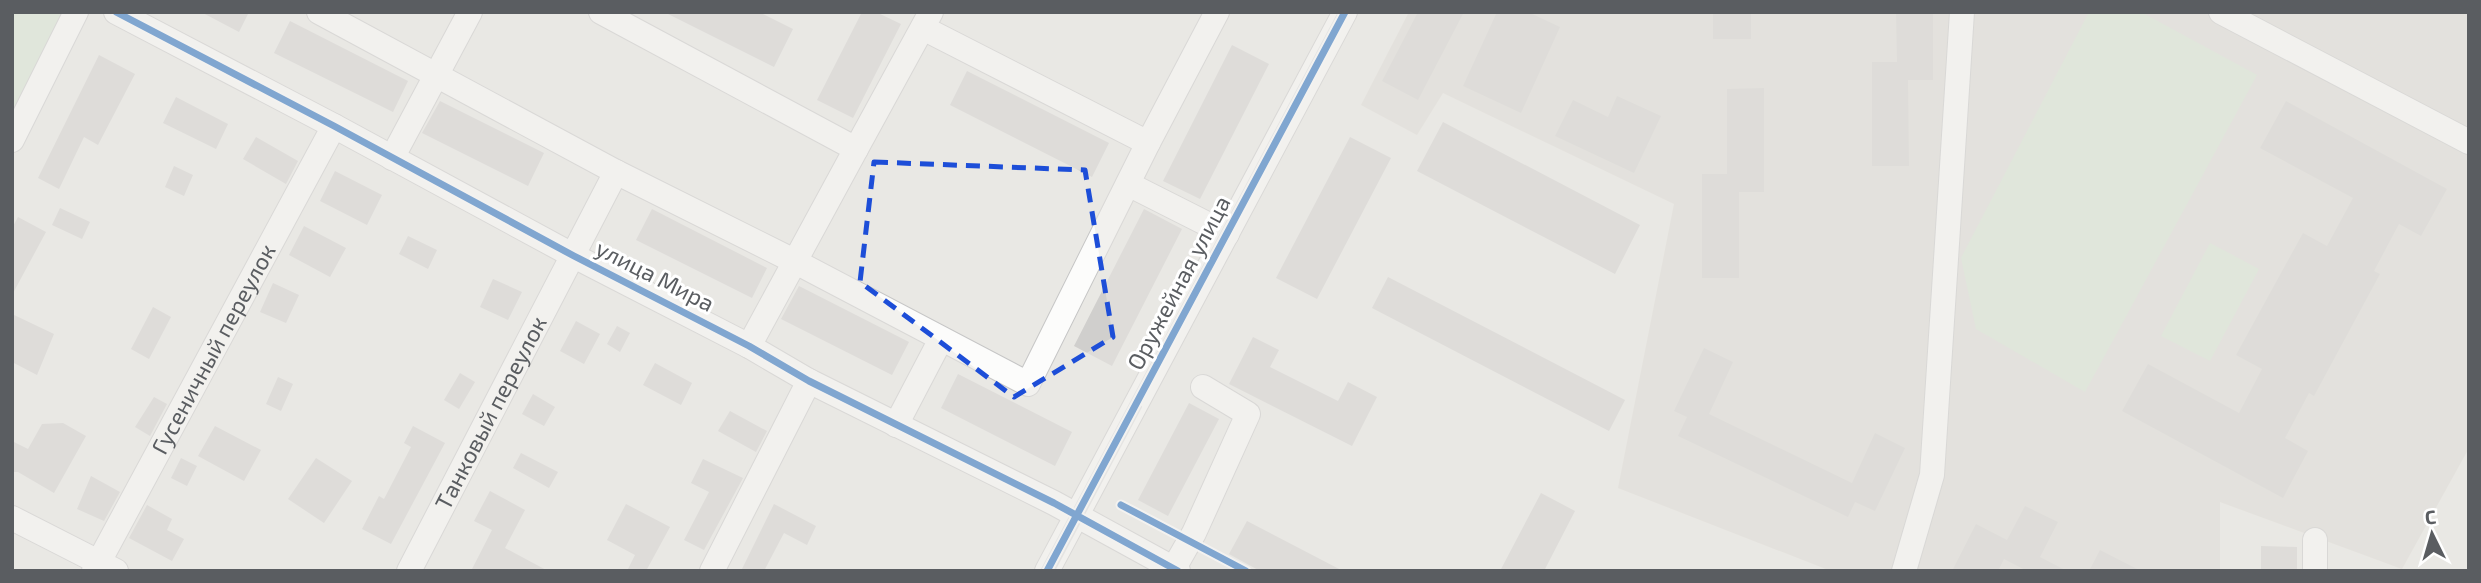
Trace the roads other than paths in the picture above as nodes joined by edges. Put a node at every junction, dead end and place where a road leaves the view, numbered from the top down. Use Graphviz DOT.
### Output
graph roads {
  1 [pos="76,12"];
  2 [pos="116,12"];
  3 [pos="319,12"];
  4 [pos="470,12"];
  5 [pos="601,12"];
  6 [pos="1217,12"];
  7 [pos="1345,12"];
  8 [pos="1962,12"];
  9 [pos="2221,12"];
  10 [pos="927,20"];
  11 [pos="436,74"];
  12 [pos="334,127"];
  13 [pos="12,140"];
  14 [pos="2469,142"];
  15 [pos="1148,143"];
  16 [pos="856,149"];
  17 [pos="392,158"];
  18 [pos="616,173"];
  19 [pos="1128,184"];
  20 [pos="1227,234"];
  21 [pos="574,256"];
  22 [pos="794,261"];
  23 [pos="940,339"];
  24 [pos="749,346"];
  25 [pos="809,381"];
  26 [pos="1203,387"];
  27 [pos="896,425"];
  28 [pos="1076,516"];
  29 [pos="12,518"];
  30 [pos="2315,540"];
  31 [pos="103,568"];
  32 [pos="1176,570"];
  33 [pos="409,571"];
  34 [pos="712,571"];
  35 [pos="1047,571"];
  36 [pos="1904,571"];
  37 [pos="2315,571"];
  1 -- 13 [label="street"];
  2 -- 12 [label="street, улица Мира"];
  3 -- 11 [label="street"];
  4 -- 11 [label="street"];
  5 -- 16 [label="street"];
  6 -- 15 [label="street"];
  7 -- 20 [label="street, Оружейная улица"];
  8 -- 36 [label="street"];
  9 -- 14 [label="street"];
  10 -- 15 [label="street"];
  10 -- 16 [label="street"];
  11 -- 17 [label="street"];
  11 -- 18 [label="street"];
  12 -- 17 [label="street, улица Мира"];
  12 -- 31 [label="street, Гусеничный переулок"];
  15 -- 19 [label="street"];
  16 -- 22 [label="street"];
  17 -- 21 [label="street, улица Мира"];
  18 -- 21 [label="street, Танковый переулок"];
  18 -- 22 [label="street"];
  19 -- 20 [label="street"];
  19 -- 23 [label="street"];
  20 -- 28 [label="street, Оружейная улица"];
  21 -- 24 [label="street, улица Мира"];
  21 -- 33 [label="street, Танковый переулок"];
  22 -- 23 [label="street"];
  22 -- 24 [label="street"];
  23 -- 27 [label="street"];
  24 -- 25 [label="street, улица Мира"];
  25 -- 27 [label="street, улица Мира"];
  25 -- 34 [label="street"];
  26 -- 32 [label="street"];
  27 -- 28 [label="street, улица Мира"];
  28 -- 32 [label="street, улица Мира"];
  28 -- 35 [label="street, Оружейная улица"];
  29 -- 31 [label="street"];
  30 -- 37 [label="street"];
}
